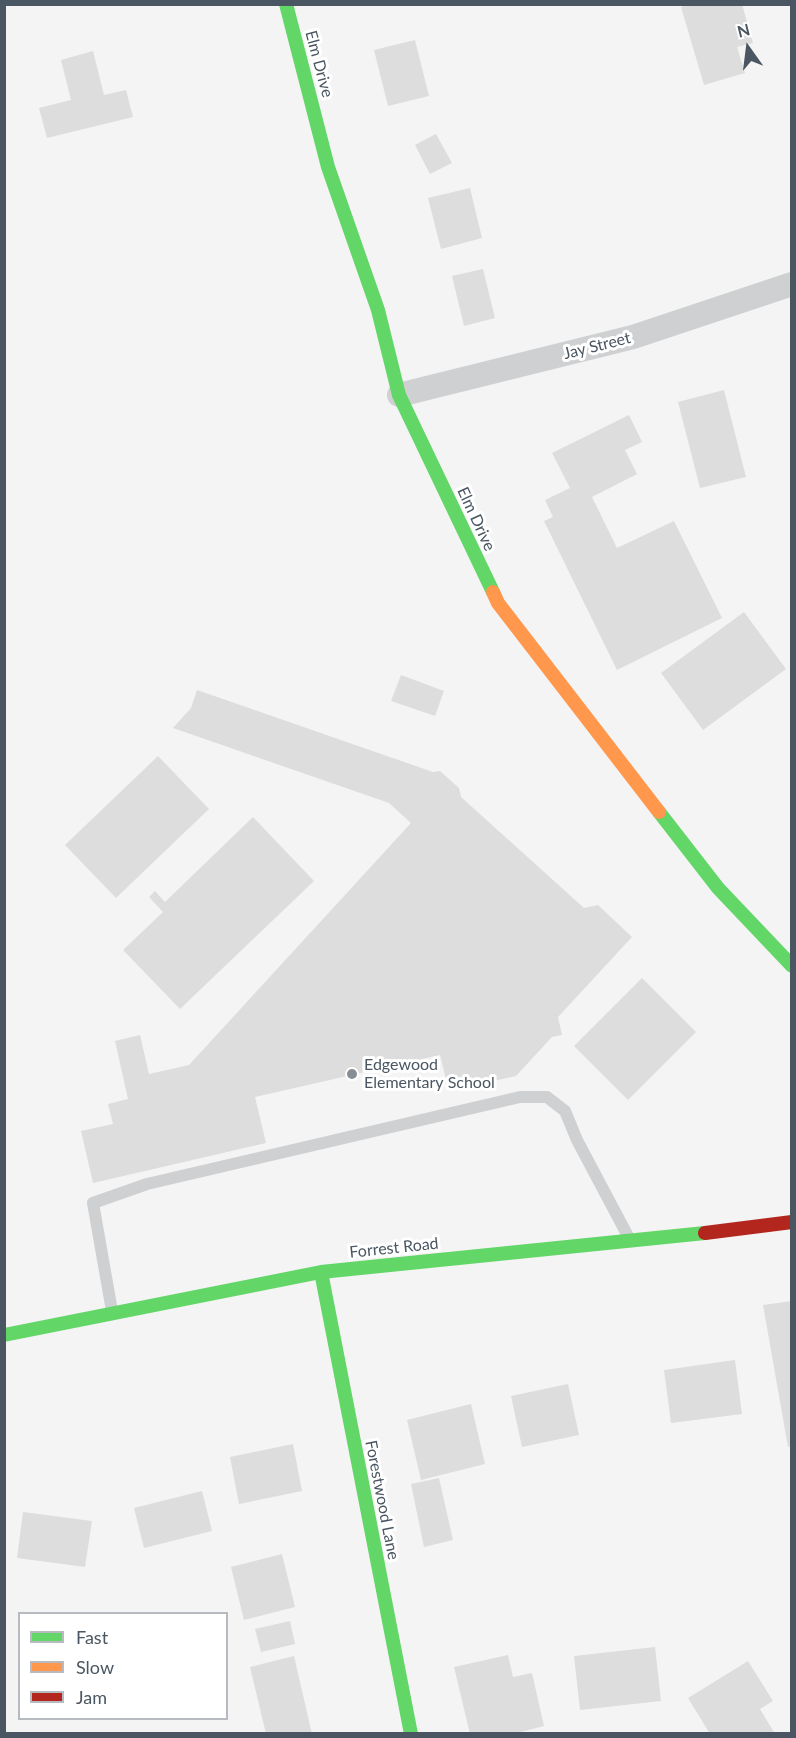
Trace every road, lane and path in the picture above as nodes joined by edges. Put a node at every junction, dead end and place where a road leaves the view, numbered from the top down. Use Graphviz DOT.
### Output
graph roads {
  1 [pos="286,4"];
  2 [pos="792,284"];
  3 [pos="399,395"];
  4 [pos="792,966"];
  5 [pos="792,1222"];
  6 [pos="631,1241"];
  7 [pos="321,1272"];
  8 [pos="112,1312"];
  9 [pos="4,1335"];
  10 [pos="411,1734"];
  1 -- 3 [label="street, Elm Drive"];
  2 -- 3 [label="street, Jay Street"];
  3 -- 4 [label="street, Elm Drive"];
  5 -- 6 [label="street, Forrest Road"];
  6 -- 7 [label="street, Forrest Road"];
  6 -- 8 [label="lane"];
  7 -- 8 [label="street, Forrest Road"];
  7 -- 10 [label="street, Forestwood Lane"];
  8 -- 9 [label="street, Forrest Road"];
}
